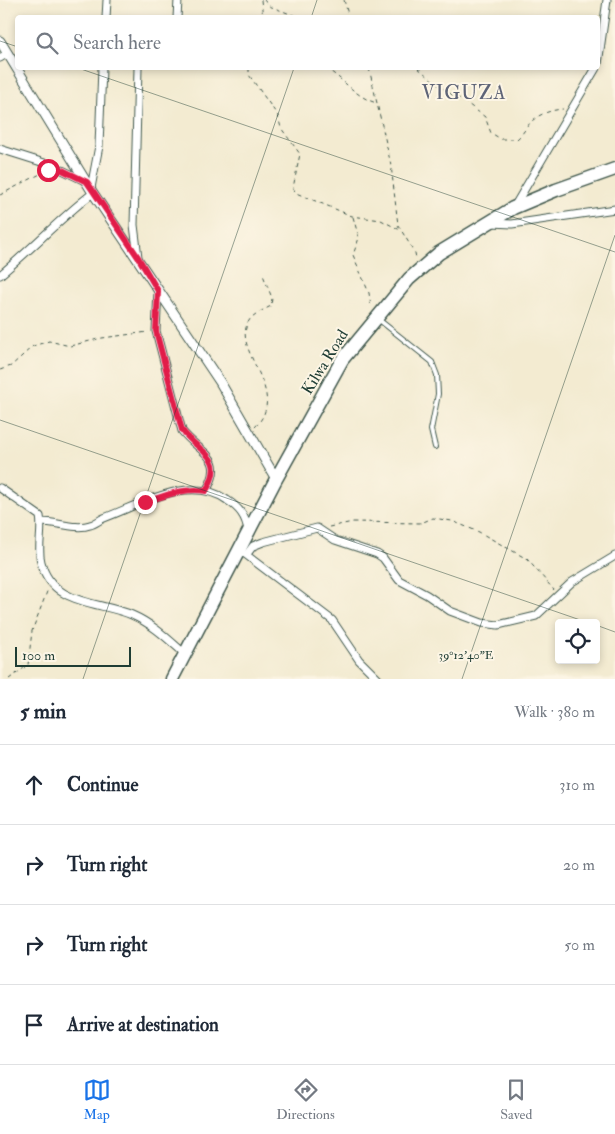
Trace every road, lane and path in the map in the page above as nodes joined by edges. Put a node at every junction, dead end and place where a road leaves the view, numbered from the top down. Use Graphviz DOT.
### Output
graph roads {
  1 [pos="107,0"];
  2 [pos="178,0"];
  3 [pos="261,0"];
  4 [pos="264,0"];
  5 [pos="344,0"];
  6 [pos="607,0"];
  7 [pos="106,15"];
  8 [pos="177,15"];
  9 [pos="264,15"];
  10 [pos="293,15"];
  11 [pos="348,15"];
  12 [pos="0,41"];
  13 [pos="600,50"];
  14 [pos="4,56"];
  15 [pos="102,70"];
  16 [pos="138,70"];
  17 [pos="249,70"];
  18 [pos="329,70"];
  19 [pos="369,70"];
  20 [pos="420,70"];
  21 [pos="595,70"];
  22 [pos="377,103"];
  23 [pos="570,108"];
  24 [pos="0,149"];
  25 [pos="54,166"];
  26 [pos="615,169"];
  27 [pos="90,188"];
  28 [pos="0,195"];
  29 [pos="513,208"];
  30 [pos="615,209"];
  31 [pos="352,216"];
  32 [pos="488,223"];
  33 [pos="400,230"];
  34 [pos="138,257"];
  35 [pos="418,272"];
  36 [pos="0,275"];
  37 [pos="263,275"];
  38 [pos="158,291"];
  39 [pos="376,318"];
  40 [pos="156,331"];
  41 [pos="0,370"];
  42 [pos="249,432"];
  43 [pos="435,447"];
  44 [pos="276,479"];
  45 [pos="0,488"];
  46 [pos="206,491"];
  47 [pos="41,522"];
  48 [pos="321,529"];
  49 [pos="248,532"];
  50 [pos="243,553"];
  51 [pos="615,556"];
  52 [pos="50,581"];
  53 [pos="558,595"];
  54 [pos="185,654"];
  55 [pos="9,679"];
  56 [pos="172,679"];
  57 [pos="378,679"];
  1 -- 7 [label="street"];
  2 -- 8 [label="street"];
  3 -- 9 [label="path"];
  4 -- 10 [label="path"];
  5 -- 11 [label="path"];
  6 -- 13 [label="street"];
  12 -- 14 [label="street"];
  14 -- 27 [label="street"];
  15 -- 27 [label="street"];
  16 -- 34 [label="street"];
  17 -- 31 [label="path"];
  18 -- 22 [label="path"];
  19 -- 22 [label="path"];
  20 -- 23 [label="path"];
  21 -- 23 [label="street"];
  22 -- 33 [label="path"];
  23 -- 29 [label="street"];
  24 -- 25 [label="street"];
  25 -- 27 [label="street"];
  25 -- 28 [label="path"];
  26 -- 29 [label="highway, Kilwa Road"];
  27 -- 34 [label="street"];
  27 -- 36 [label="street"];
  29 -- 32 [label="highway, Kilwa Road"];
  30 -- 32 [label="street"];
  31 -- 33 [label="path"];
  31 -- 39 [label="path"];
  32 -- 35 [label="highway, Kilwa Road"];
  33 -- 35 [label="path"];
  34 -- 38 [label="street"];
  35 -- 39 [label="highway, Kilwa Road"];
  37 -- 42 [label="path"];
  38 -- 40 [label="street"];
  38 -- 42 [label="street"];
  39 -- 43 [label="lane"];
  39 -- 44 [label="highway, Kilwa Road"];
  40 -- 41 [label="path"];
  40 -- 46 [label="street"];
  42 -- 44 [label="street"];
  44 -- 49 [label="highway, Kilwa Road"];
  45 -- 47 [label="street"];
  46 -- 47 [label="street"];
  46 -- 49 [label="street"];
  47 -- 52 [label="street"];
  48 -- 50 [label="street"];
  48 -- 53 [label="path"];
  48 -- 53 [label="street"];
  49 -- 50 [label="highway, Kilwa Road"];
  50 -- 54 [label="highway, Kilwa Road"];
  50 -- 57 [label="street"];
  51 -- 53 [label="street"];
  52 -- 54 [label="street"];
  52 -- 55 [label="path"];
  54 -- 56 [label="highway, Kilwa Road"];
}
